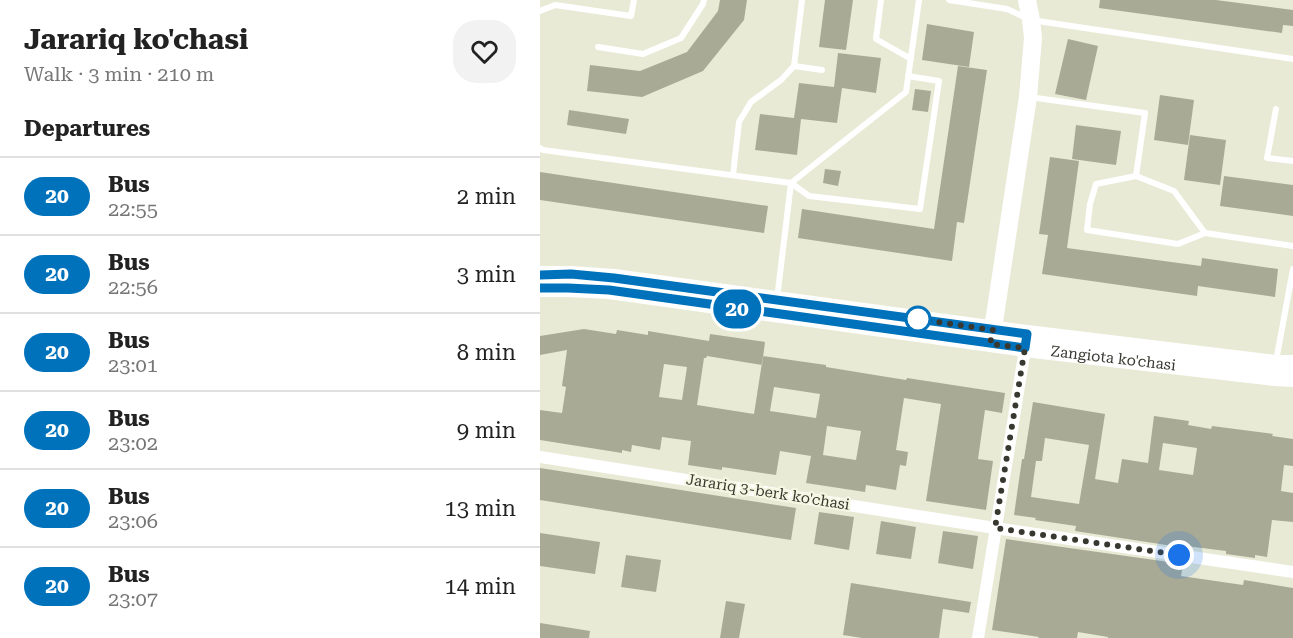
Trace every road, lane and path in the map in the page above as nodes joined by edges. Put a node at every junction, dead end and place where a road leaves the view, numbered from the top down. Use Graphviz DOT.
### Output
graph roads {
  1 [pos="634,0"];
  2 [pos="704,0"];
  3 [pos="802,0"];
  4 [pos="881,0"];
  5 [pos="919,0"];
  6 [pos="949,0"];
  7 [pos="1027,0"];
  8 [pos="540,10"];
  9 [pos="1031,20"];
  10 [pos="598,47"];
  11 [pos="1293,58"];
  12 [pos="910,59"];
  13 [pos="794,66"];
  14 [pos="822,70"];
  15 [pos="908,76"];
  16 [pos="1028,97"];
  17 [pos="1276,109"];
  18 [pos="540,148"];
  19 [pos="1293,161"];
  20 [pos="733,175"];
  21 [pos="1136,176"];
  22 [pos="791,183"];
  23 [pos="1205,233"];
  24 [pos="1293,246"];
  25 [pos="1293,269"];
  26 [pos="540,275"];
  27 [pos="540,288"];
  28 [pos="776,307"];
  29 [pos="992,337"];
  30 [pos="1026,341"];
  31 [pos="1284,371"];
  32 [pos="540,457"];
  33 [pos="995,528"];
  34 [pos="1293,572"];
  35 [pos="978,638"];
  1 -- 8 [label="lane"];
  2 -- 10 [label="lane"];
  3 -- 13 [label="lane"];
  4 -- 12 [label="lane"];
  5 -- 12 [label="lane"];
  6 -- 9 [label="lane"];
  7 -- 9 [label="main road"];
  9 -- 11 [label="lane"];
  9 -- 16 [label="main road"];
  12 -- 15 [label="lane"];
  13 -- 14 [label="lane"];
  13 -- 20 [label="lane"];
  15 -- 22 [label="lane"];
  15 -- 22 [label="lane"];
  16 -- 21 [label="lane"];
  16 -- 29 [label="main road"];
  17 -- 19 [label="lane"];
  18 -- 20 [label="lane"];
  20 -- 22 [label="lane"];
  21 -- 23 [label="lane"];
  21 -- 23 [label="lane"];
  22 -- 28 [label="lane"];
  23 -- 24 [label="lane"];
  25 -- 31 [label="lane"];
  26 -- 28 [label="main road, Zangiota ko'chasi"];
  27 -- 28 [label="main road, Zangiota ko'chasi"];
  28 -- 29 [label="main road, Zangiota ko'chasi"];
  29 -- 30 [label="main road, Zangiota ko'chasi"];
  30 -- 31 [label="main road, Zangiota ko'chasi"];
  30 -- 33 [label="street"];
  32 -- 33 [label="street, Jarariq 3-berk ko'chasi"];
  33 -- 34 [label="street, Jarariq 3-berk ko'chasi"];
  33 -- 35 [label="street"];
}
